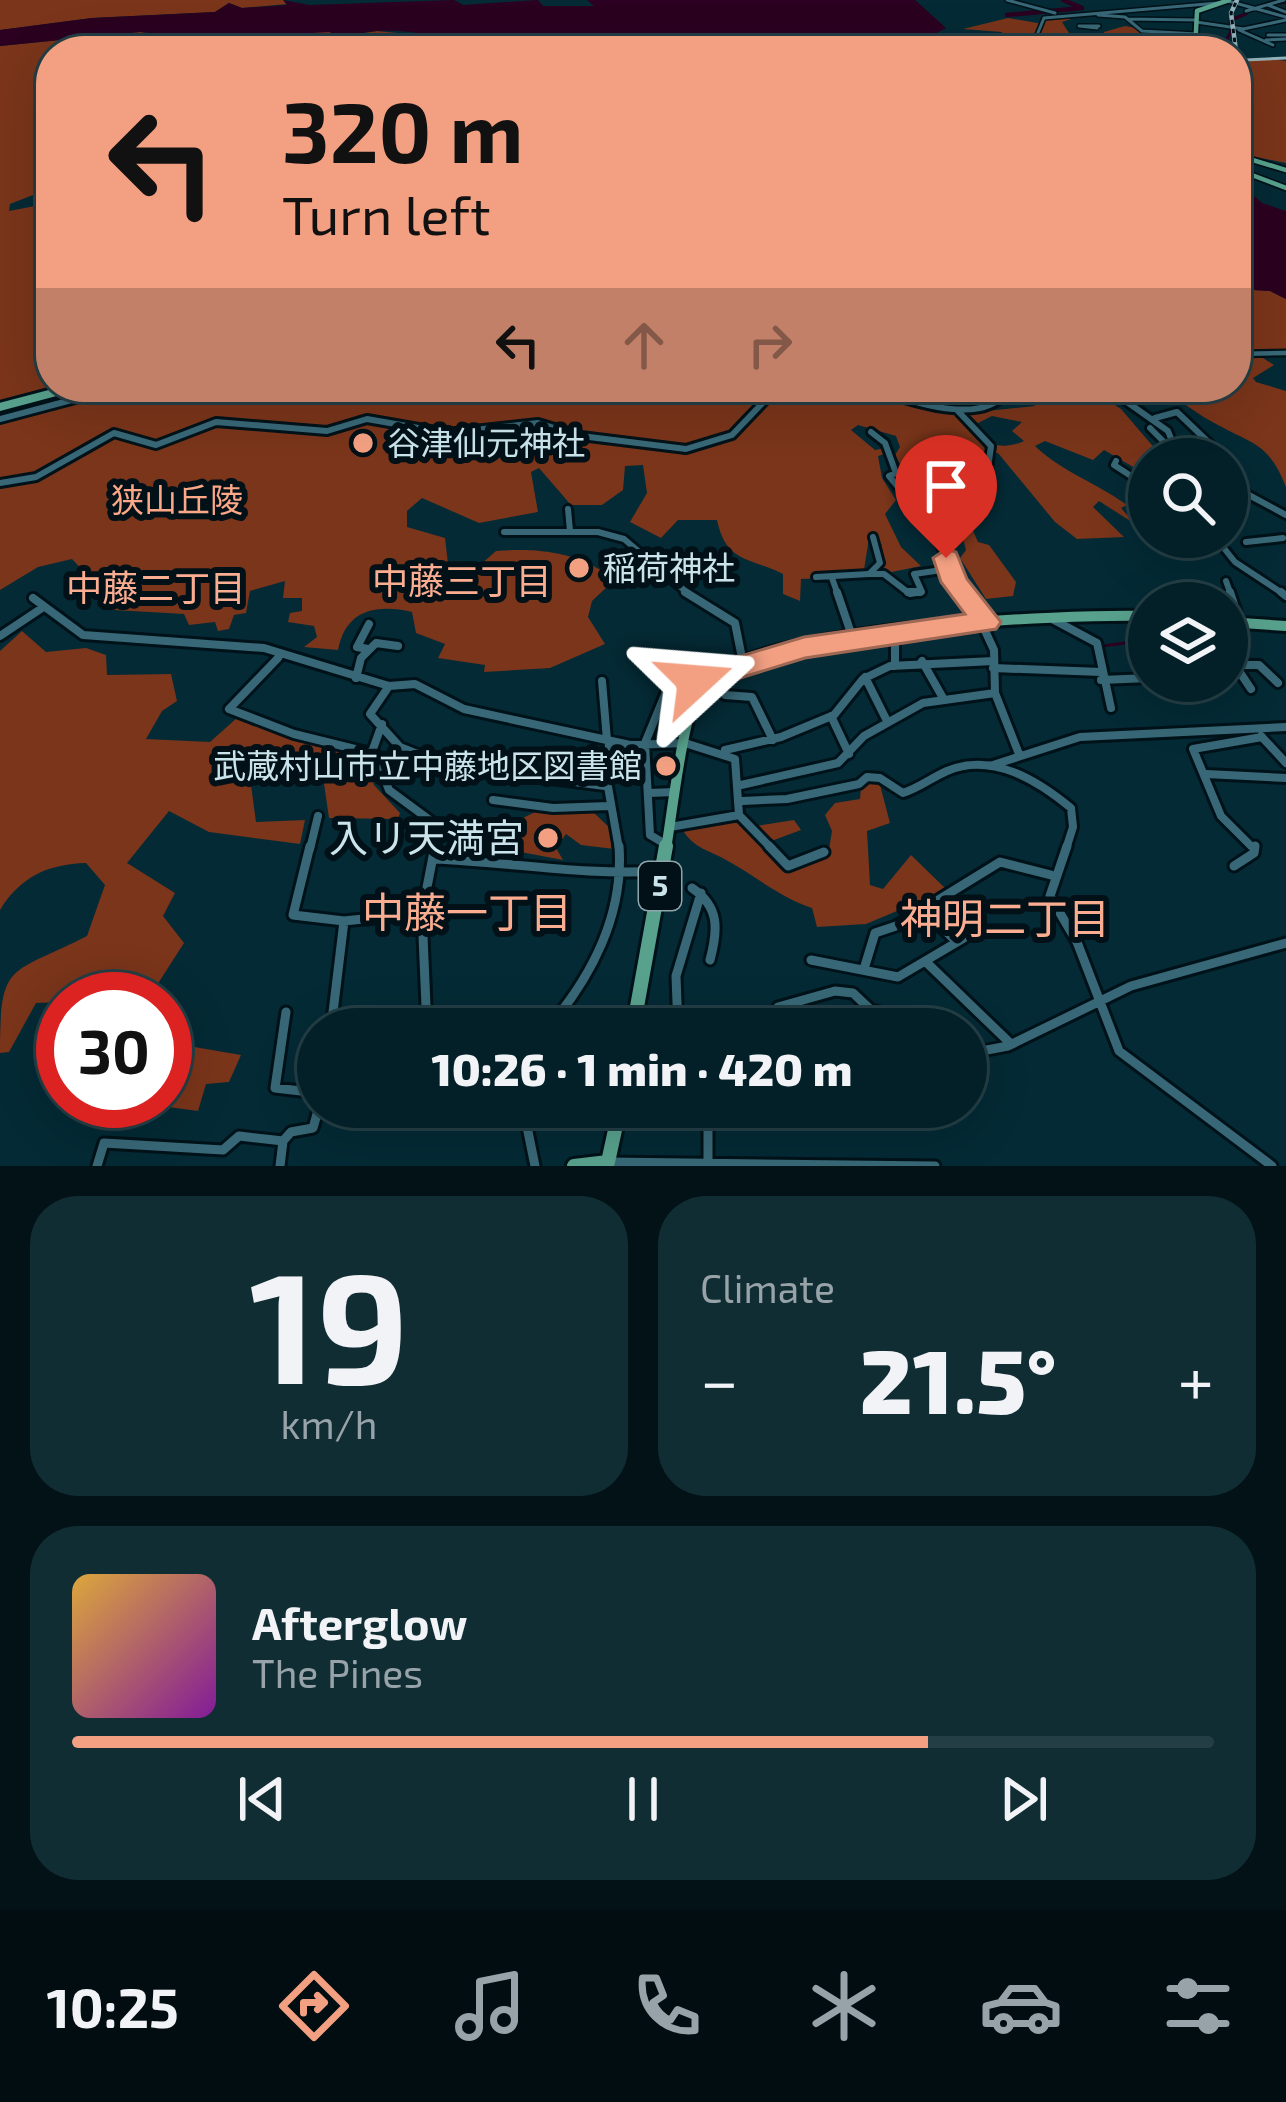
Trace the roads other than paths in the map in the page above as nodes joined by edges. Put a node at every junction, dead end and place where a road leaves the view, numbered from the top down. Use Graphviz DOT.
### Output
graph roads {
  1 [pos="1007,0"];
  2 [pos="1042,0"];
  3 [pos="1135,0"];
  4 [pos="1154,0"];
  5 [pos="1203,0"];
  6 [pos="1252,0"];
  7 [pos="1285,0"];
  8 [pos="1223,1"];
  9 [pos="1180,2"];
  10 [pos="1162,3"];
  11 [pos="1268,4"];
  12 [pos="1149,6"];
  13 [pos="1033,9"];
  14 [pos="1245,9"];
  15 [pos="1198,11"];
  16 [pos="1276,11"];
  17 [pos="1069,14"];
  18 [pos="1096,14"];
  19 [pos="1102,20"];
  20 [pos="1130,20"];
  21 [pos="1196,21"];
  22 [pos="1286,24"];
  23 [pos="1069,27"];
  24 [pos="1098,27"];
  25 [pos="1241,29"];
  26 [pos="1197,34"];
  27 [pos="1092,35"];
  28 [pos="1034,36"];
  29 [pos="1251,36"];
  30 [pos="1251,36"];
  31 [pos="1274,42"];
  32 [pos="1251,159"];
  33 [pos="1286,170"];
  34 [pos="1251,175"];
  35 [pos="1286,188"];
  36 [pos="1251,354"];
  37 [pos="1285,354"];
  38 [pos="36,398"];
  39 [pos="64,402"];
  40 [pos="764,402"];
  41 [pos="932,402"];
  42 [pos="1001,402"];
  43 [pos="1129,402"];
  44 [pos="0,407"];
  45 [pos="954,407"];
  46 [pos="1154,418"];
  47 [pos="0,419"];
  48 [pos="1150,428"];
  49 [pos="871,432"];
  50 [pos="1160,438"];
  51 [pos="1173,438"];
  52 [pos="1204,438"];
  53 [pos="1116,460"];
  54 [pos="1128,474"];
  55 [pos="988,476"];
  56 [pos="0,483"];
  57 [pos="1248,495"];
  58 [pos="568,509"];
  59 [pos="1286,515"];
  60 [pos="570,531"];
  61 [pos="504,532"];
  62 [pos="873,537"];
  63 [pos="1283,538"];
  64 [pos="1248,542"];
  65 [pos="1232,558"];
  66 [pos="950,569"];
  67 [pos="867,574"];
  68 [pos="815,578"];
  69 [pos="832,578"];
  70 [pos="1286,596"];
  71 [pos="33,598"];
  72 [pos="42,608"];
  73 [pos="1048,614"];
  74 [pos="1128,616"];
  75 [pos="984,622"];
  76 [pos="1248,623"];
  77 [pos="369,624"];
  78 [pos="1286,626"];
  79 [pos="895,634"];
  80 [pos="0,637"];
  81 [pos="854,640"];
  82 [pos="398,646"];
  83 [pos="368,650"];
  84 [pos="279,657"];
  85 [pos="922,662"];
  86 [pos="743,664"];
  87 [pos="994,664"];
  88 [pos="1248,665"];
  89 [pos="895,666"];
  90 [pos="1101,676"];
  91 [pos="711,677"];
  92 [pos="865,677"];
  93 [pos="1128,677"];
  94 [pos="356,678"];
  95 [pos="1278,683"];
  96 [pos="1248,684"];
  97 [pos="605,685"];
  98 [pos="389,686"];
  99 [pos="1251,689"];
  100 [pos="995,693"];
  101 [pos="943,698"];
  102 [pos="1111,708"];
  103 [pos="831,716"];
  104 [pos="887,721"];
  105 [pos="382,724"];
  106 [pos="1286,727"];
  107 [pos="1259,733"];
  108 [pos="1119,734"];
  109 [pos="608,740"];
  110 [pos="773,740"];
  111 [pos="645,742"];
  112 [pos="685,743"];
  113 [pos="1116,747"];
  114 [pos="722,750"];
  115 [pos="371,753"];
  116 [pos="849,754"];
  117 [pos="1019,754"];
  118 [pos="1284,757"];
  119 [pos="990,766"];
  120 [pos="1204,774"];
  121 [pos="1286,778"];
  122 [pos="741,785"];
  123 [pos="605,786"];
  124 [pos="676,792"];
  125 [pos="649,793"];
  126 [pos="494,800"];
  127 [pos="742,801"];
  128 [pos="609,806"];
  129 [pos="739,815"];
  130 [pos="317,816"];
  131 [pos="670,827"];
  132 [pos="439,828"];
  133 [pos="668,845"];
  134 [pos="824,852"];
  135 [pos="482,858"];
  136 [pos="435,859"];
  137 [pos="1234,866"];
  138 [pos="663,872"];
  139 [pos="620,874"];
  140 [pos="1053,876"];
  141 [pos="925,910"];
  142 [pos="422,913"];
  143 [pos="344,921"];
  144 [pos="1286,943"];
  145 [pos="710,960"];
  146 [pos="811,960"];
  147 [pos="925,961"];
  148 [pos="864,970"];
  149 [pos="1097,1000"];
  150 [pos="778,1006"];
  151 [pos="334,1008"];
  152 [pos="426,1008"];
  153 [pos="564,1008"];
  154 [pos="636,1008"];
  155 [pos="674,1008"];
  156 [pos="869,1008"];
  157 [pos="286,1012"];
  158 [pos="1012,1044"];
  159 [pos="987,1049"];
  160 [pos="297,1091"];
  161 [pos="313,1128"];
  162 [pos="528,1128"];
  163 [pos="615,1128"];
  164 [pos="708,1128"];
  165 [pos="283,1142"];
  166 [pos="607,1164"];
  167 [pos="707,1164"];
  168 [pos="735,1165"];
  169 [pos="97,1166"];
  170 [pos="280,1166"];
  171 [pos="536,1166"];
  172 [pos="574,1166"];
  173 [pos="934,1166"];
  174 [pos="1272,1166"];
  1 -- 13 [label="street"];
  2 -- 13 [label="street"];
  3 -- 12 [label="street"];
  4 -- 10 [label="street"];
  5 -- 8 [label="street"];
  6 -- 14 [label="street"];
  7 -- 11 [label="street"];
  8 -- 9 [label="street"];
  8 -- 14 [label="street"];
  8 -- 15 [label="main road"];
  9 -- 10 [label="street"];
  9 -- 12 [label="street"];
  9 -- 15 [label="street"];
  10 -- 12 [label="street"];
  11 -- 14 [label="street"];
  11 -- 16 [label="street"];
  12 -- 18 [label="street"];
  13 -- 17 [label="street"];
  14 -- 16 [label="street"];
  15 -- 21 [label="main road"];
  16 -- 22 [label="street"];
  17 -- 18 [label="street"];
  17 -- 28 [label="street"];
  18 -- 19 [label="street"];
  18 -- 20 [label="street"];
  19 -- 20 [label="street"];
  19 -- 24 [label="street"];
  20 -- 21 [label="street"];
  20 -- 26 [label="street"];
  21 -- 25 [label="street"];
  21 -- 26 [label="main road"];
  22 -- 25 [label="street"];
  22 -- 31 [label="street"];
  22 -- 31 [label="street"];
  23 -- 24 [label="street"];
  24 -- 27 [label="street"];
  25 -- 29 [label="street"];
  30 -- 31 [label="street"];
  32 -- 33 [label="main road"];
  34 -- 35 [label="main road"];
  36 -- 37 [label="street"];
  38 -- 44 [label="main road"];
  39 -- 47 [label="street"];
  40 -- 56 [label="street"];
  41 -- 45 [label="street"];
  42 -- 45 [label="street"];
  43 -- 46 [label="street"];
  45 -- 55 [label="street"];
  46 -- 51 [label="street"];
  46 -- 52 [label="street"];
  48 -- 50 [label="street"];
  49 -- 66 [label="street"];
  53 -- 54 [label="street"];
  57 -- 59 [label="street"];
  58 -- 60 [label="street"];
  60 -- 61 [label="street"];
  60 -- 86 [label="street"];
  62 -- 67 [label="street"];
  63 -- 64 [label="street"];
  65 -- 70 [label="street"];
  66 -- 67 [label="street"];
  66 -- 75 [label="street"];
  67 -- 69 [label="street"];
  68 -- 69 [label="street"];
  69 -- 81 [label="street"];
  71 -- 72 [label="street"];
  72 -- 80 [label="street"];
  72 -- 84 [label="street"];
  73 -- 74 [label="main road"];
  73 -- 75 [label="main road"];
  73 -- 90 [label="street"];
  75 -- 79 [label="main road"];
  75 -- 87 [label="street"];
  76 -- 78 [label="main road"];
  77 -- 83 [label="street"];
  79 -- 81 [label="main road"];
  79 -- 89 [label="street"];
  81 -- 86 [label="main road"];
  82 -- 83 [label="street"];
  83 -- 94 [label="street"];
  84 -- 94 [label="street"];
  84 -- 115 [label="street"];
  85 -- 87 [label="street"];
  85 -- 89 [label="street"];
  85 -- 101 [label="street"];
  86 -- 91 [label="main road"];
  87 -- 90 [label="street"];
  87 -- 100 [label="street"];
  88 -- 95 [label="street"];
  89 -- 92 [label="street"];
  90 -- 93 [label="street"];
  90 -- 102 [label="street"];
  91 -- 110 [label="street"];
  91 -- 111 [label="street"];
  91 -- 112 [label="main road, 5"];
  92 -- 103 [label="street"];
  92 -- 104 [label="street"];
  94 -- 98 [label="street"];
  96 -- 99 [label="street"];
  97 -- 109 [label="street"];
  98 -- 105 [label="street"];
  98 -- 109 [label="street"];
  100 -- 101 [label="street"];
  100 -- 117 [label="street"];
  101 -- 104 [label="street"];
  103 -- 110 [label="street"];
  103 -- 116 [label="street"];
  104 -- 116 [label="street"];
  105 -- 115 [label="street"];
  105 -- 123 [label="street"];
  106 -- 107 [label="street"];
  107 -- 108 [label="street"];
  107 -- 118 [label="street"];
  107 -- 120 [label="street"];
  108 -- 113 [label="street"];
  108 -- 117 [label="street"];
  109 -- 111 [label="street"];
  109 -- 123 [label="street"];
  110 -- 114 [label="street"];
  111 -- 112 [label="street"];
  111 -- 125 [label="street"];
  112 -- 114 [label="street"];
  112 -- 124 [label="main road, 5"];
  114 -- 122 [label="street"];
  115 -- 132 [label="street"];
  116 -- 122 [label="street"];
  117 -- 119 [label="street"];
  119 -- 127 [label="street"];
  119 -- 140 [label="street"];
  120 -- 121 [label="street"];
  120 -- 137 [label="street"];
  122 -- 127 [label="street"];
  123 -- 128 [label="street"];
  124 -- 125 [label="street"];
  124 -- 131 [label="main road, 5"];
  125 -- 133 [label="street"];
  126 -- 128 [label="street"];
  127 -- 129 [label="street"];
  128 -- 139 [label="street"];
  129 -- 131 [label="street"];
  129 -- 134 [label="street"];
  130 -- 143 [label="street"];
  131 -- 133 [label="main road, 5"];
  132 -- 135 [label="street"];
  132 -- 136 [label="street"];
  133 -- 138 [label="main road, 5"];
  135 -- 136 [label="street"];
  135 -- 139 [label="street"];
  136 -- 142 [label="street"];
  138 -- 139 [label="street"];
  138 -- 154 [label="main road, 5"];
  139 -- 153 [label="street"];
  140 -- 141 [label="street"];
  140 -- 149 [label="street"];
  141 -- 147 [label="street"];
  141 -- 148 [label="street"];
  142 -- 143 [label="street"];
  142 -- 152 [label="street"];
  143 -- 151 [label="street"];
  144 -- 149 [label="street"];
  145 -- 155 [label="street"];
  146 -- 148 [label="street"];
  147 -- 148 [label="street"];
  147 -- 158 [label="street"];
  149 -- 158 [label="street"];
  149 -- 174 [label="street"];
  150 -- 156 [label="street"];
  157 -- 160 [label="street"];
  158 -- 159 [label="street"];
  161 -- 165 [label="street"];
  162 -- 171 [label="street"];
  163 -- 166 [label="main road"];
  164 -- 167 [label="street"];
  165 -- 169 [label="street"];
  165 -- 170 [label="street"];
  166 -- 167 [label="street"];
  166 -- 172 [label="main road"];
  167 -- 168 [label="street"];
  168 -- 173 [label="street"];
}
